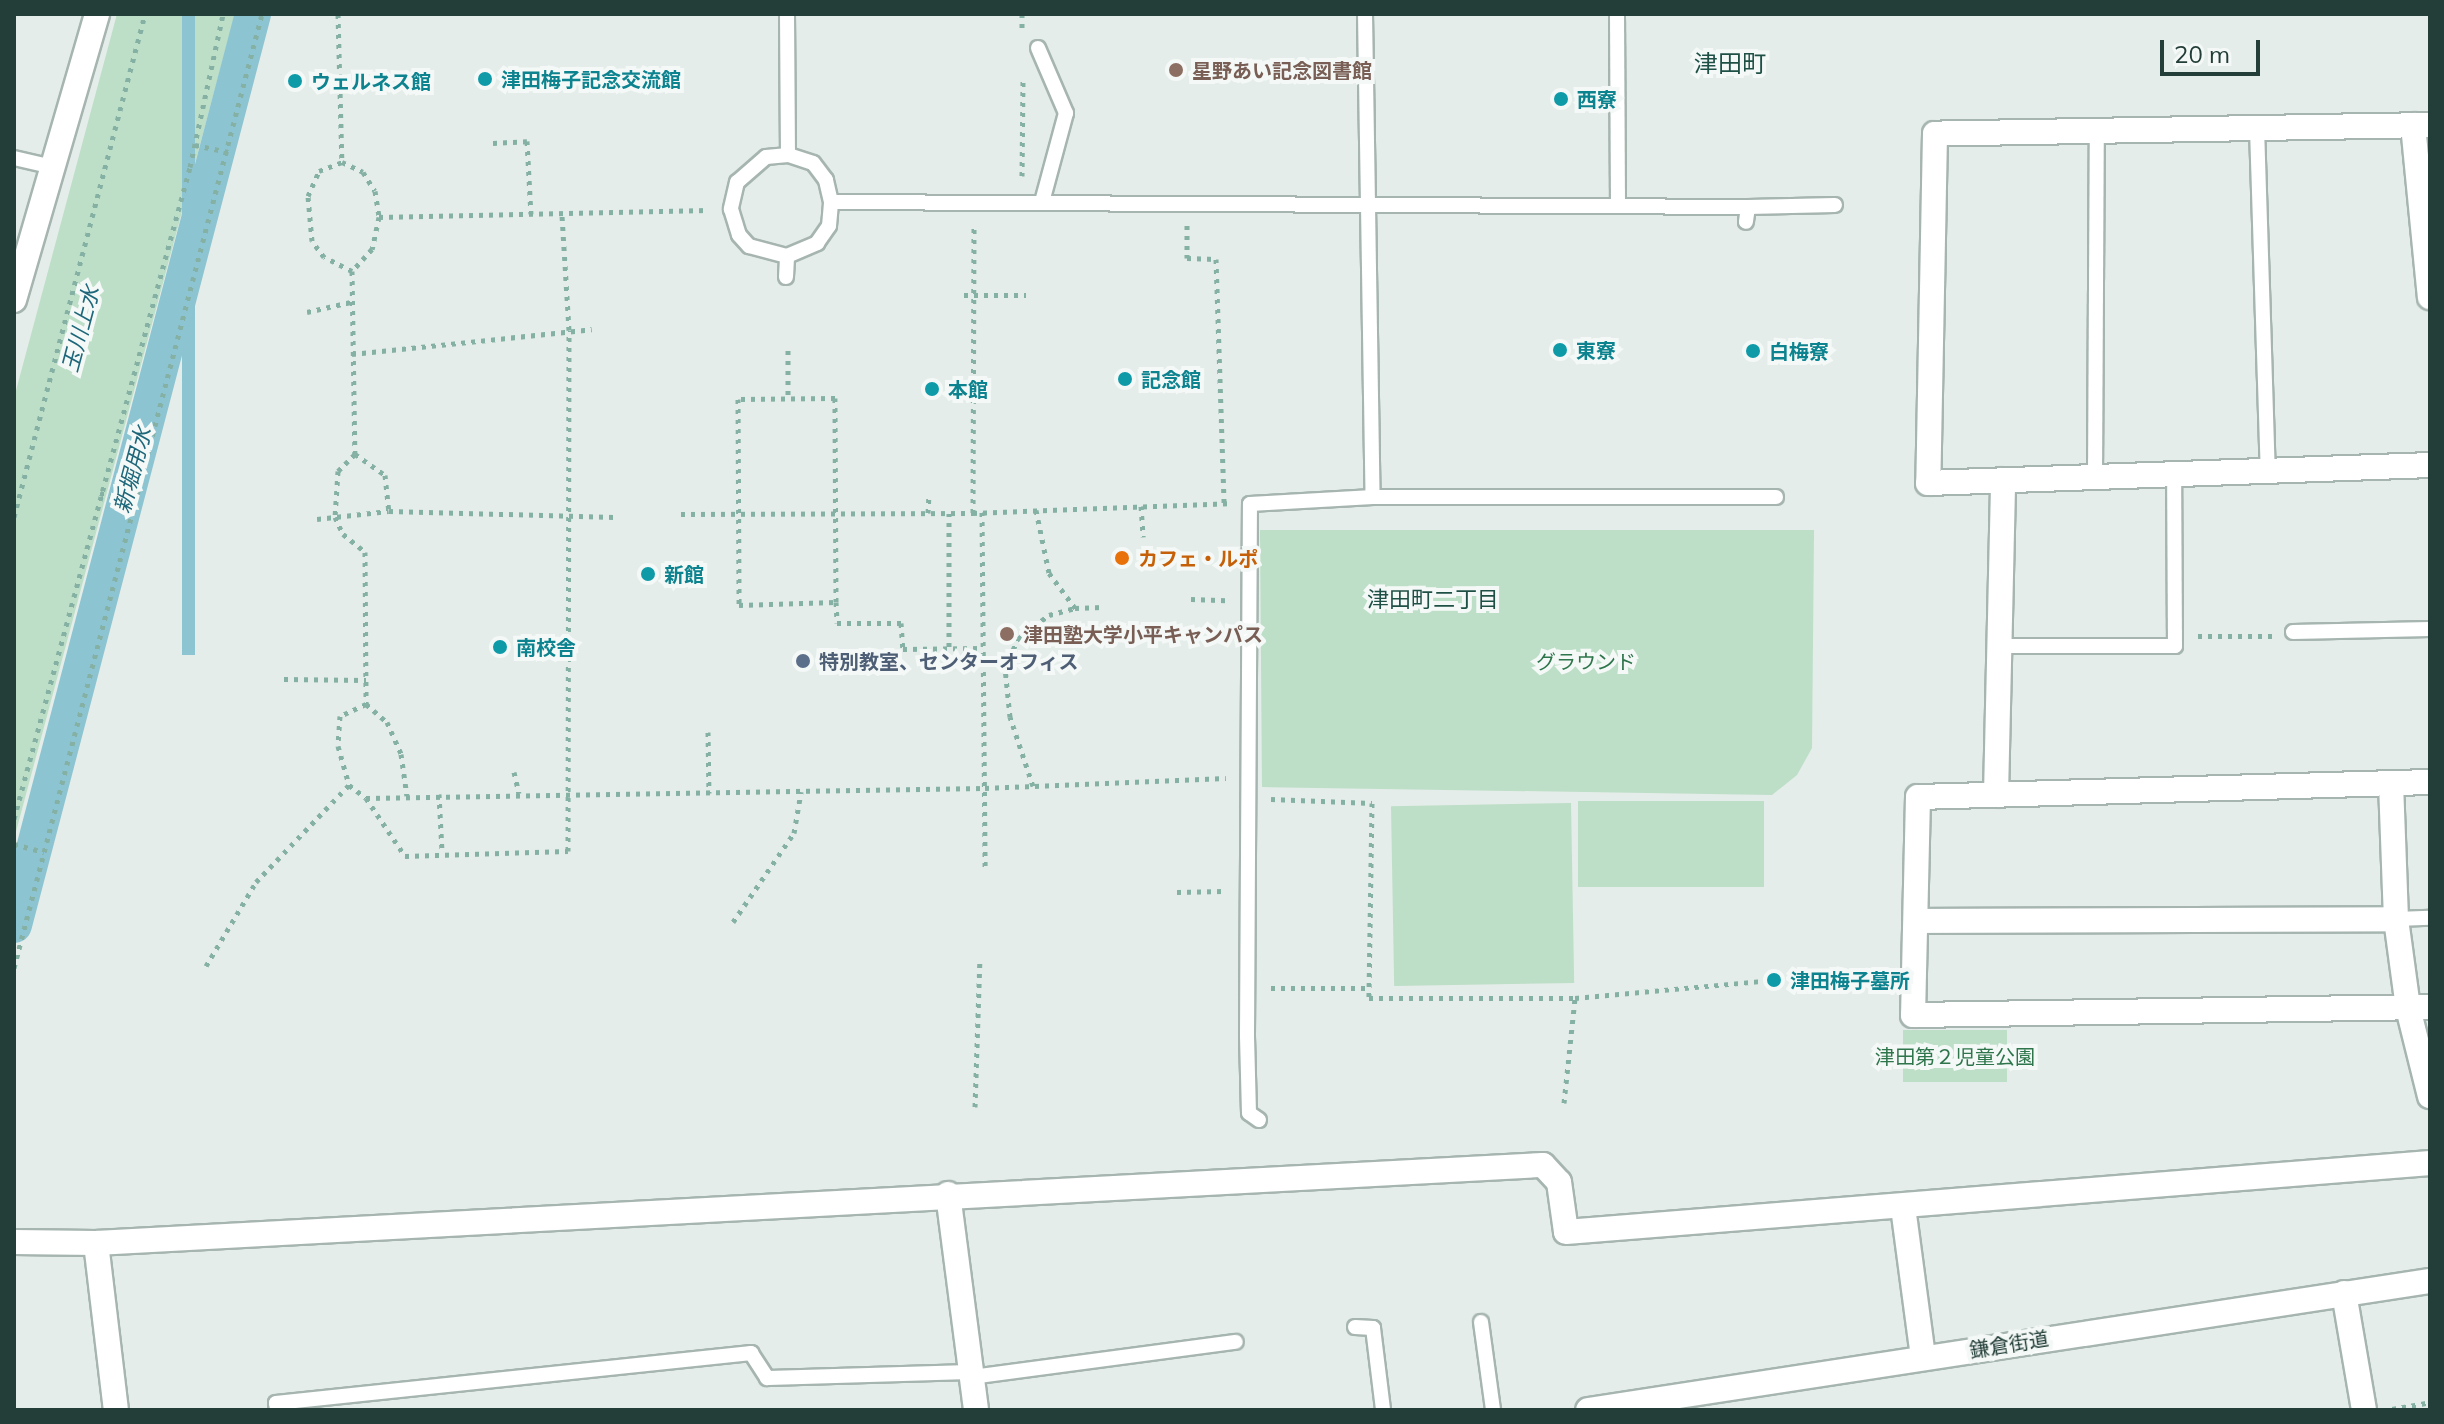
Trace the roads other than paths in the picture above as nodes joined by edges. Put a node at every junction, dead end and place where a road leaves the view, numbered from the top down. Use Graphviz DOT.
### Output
graph roads {
  1 [pos="97,14"];
  2 [pos="787,14"];
  3 [pos="1365,14"];
  4 [pos="1617,14"];
  5 [pos="1038,48"];
  6 [pos="2421,125"];
  7 [pos="2257,128"];
  8 [pos="2097,131"];
  9 [pos="788,155"];
  10 [pos="14,158"];
  11 [pos="53,167"];
  12 [pos="831,202"];
  13 [pos="1042,202"];
  14 [pos="1366,204"];
  15 [pos="1835,205"];
  16 [pos="1618,206"];
  17 [pos="1748,207"];
  18 [pos="1746,222"];
  19 [pos="787,256"];
  20 [pos="786,277"];
  21 [pos="2430,297"];
  22 [pos="14,300"];
  23 [pos="2430,465"];
  24 [pos="2268,471"];
  25 [pos="2174,474"];
  26 [pos="2095,477"];
  27 [pos="2003,480"];
  28 [pos="1373,497"];
  29 [pos="1776,497"];
  30 [pos="2430,629"];
  31 [pos="2293,632"];
  32 [pos="2000,646"];
  33 [pos="2430,782"];
  34 [pos="2391,783"];
  35 [pos="1996,795"];
  36 [pos="2430,918"];
  37 [pos="2396,919"];
  38 [pos="1916,921"];
  39 [pos="2419,1007"];
  40 [pos="2430,1096"];
  41 [pos="1259,1120"];
  42 [pos="2430,1163"];
  43 [pos="948,1194"];
  44 [pos="1903,1207"];
  45 [pos="14,1242"];
  46 [pos="96,1243"];
  47 [pos="2430,1281"];
  48 [pos="2344,1293"];
  49 [pos="1481,1322"];
  50 [pos="1355,1327"];
  51 [pos="1236,1342"];
  52 [pos="1923,1357"];
  53 [pos="972,1374"];
  54 [pos="116,1410"];
  55 [pos="277,1410"];
  56 [pos="976,1410"];
  57 [pos="1383,1410"];
  58 [pos="1493,1410"];
  59 [pos="1588,1410"];
  60 [pos="2364,1410"];
  1 -- 11 [label="street"];
  2 -- 9 [label="lane"];
  3 -- 14 [label="lane"];
  4 -- 16 [label="lane"];
  5 -- 13 [label="lane"];
  6 -- 7 [label="street"];
  6 -- 21 [label="street"];
  7 -- 8 [label="street"];
  7 -- 24 [label="lane"];
  8 -- 26 [label="lane"];
  8 -- 27 [label="street"];
  9 -- 12 [label="lane"];
  9 -- 19 [label="lane"];
  10 -- 11 [label="lane"];
  11 -- 22 [label="street"];
  12 -- 13 [label="lane"];
  12 -- 19 [label="lane"];
  13 -- 14 [label="lane"];
  14 -- 16 [label="lane"];
  14 -- 28 [label="lane"];
  15 -- 17 [label="lane"];
  16 -- 17 [label="lane"];
  17 -- 18 [label="lane"];
  19 -- 20 [label="lane"];
  23 -- 24 [label="street"];
  24 -- 25 [label="street"];
  25 -- 26 [label="street"];
  25 -- 32 [label="lane"];
  26 -- 27 [label="street"];
  27 -- 32 [label="street"];
  28 -- 29 [label="lane"];
  28 -- 41 [label="lane"];
  30 -- 31 [label="lane"];
  32 -- 35 [label="street"];
  33 -- 34 [label="street"];
  34 -- 35 [label="street"];
  34 -- 37 [label="street"];
  35 -- 38 [label="street"];
  36 -- 37 [label="lane"];
  37 -- 38 [label="street"];
  37 -- 39 [label="street"];
  38 -- 39 [label="street"];
  39 -- 40 [label="street"];
  42 -- 44 [label="street"];
  43 -- 44 [label="street"];
  43 -- 46 [label="street"];
  43 -- 53 [label="street"];
  44 -- 52 [label="street"];
  45 -- 46 [label="street"];
  46 -- 54 [label="street"];
  47 -- 48 [label="street, 鎌倉街道"];
  48 -- 52 [label="street, 鎌倉街道"];
  48 -- 60 [label="street"];
  49 -- 58 [label="lane"];
  50 -- 57 [label="lane"];
  51 -- 53 [label="lane"];
  52 -- 59 [label="street, 鎌倉街道"];
  53 -- 55 [label="lane"];
  53 -- 56 [label="street"];
}
